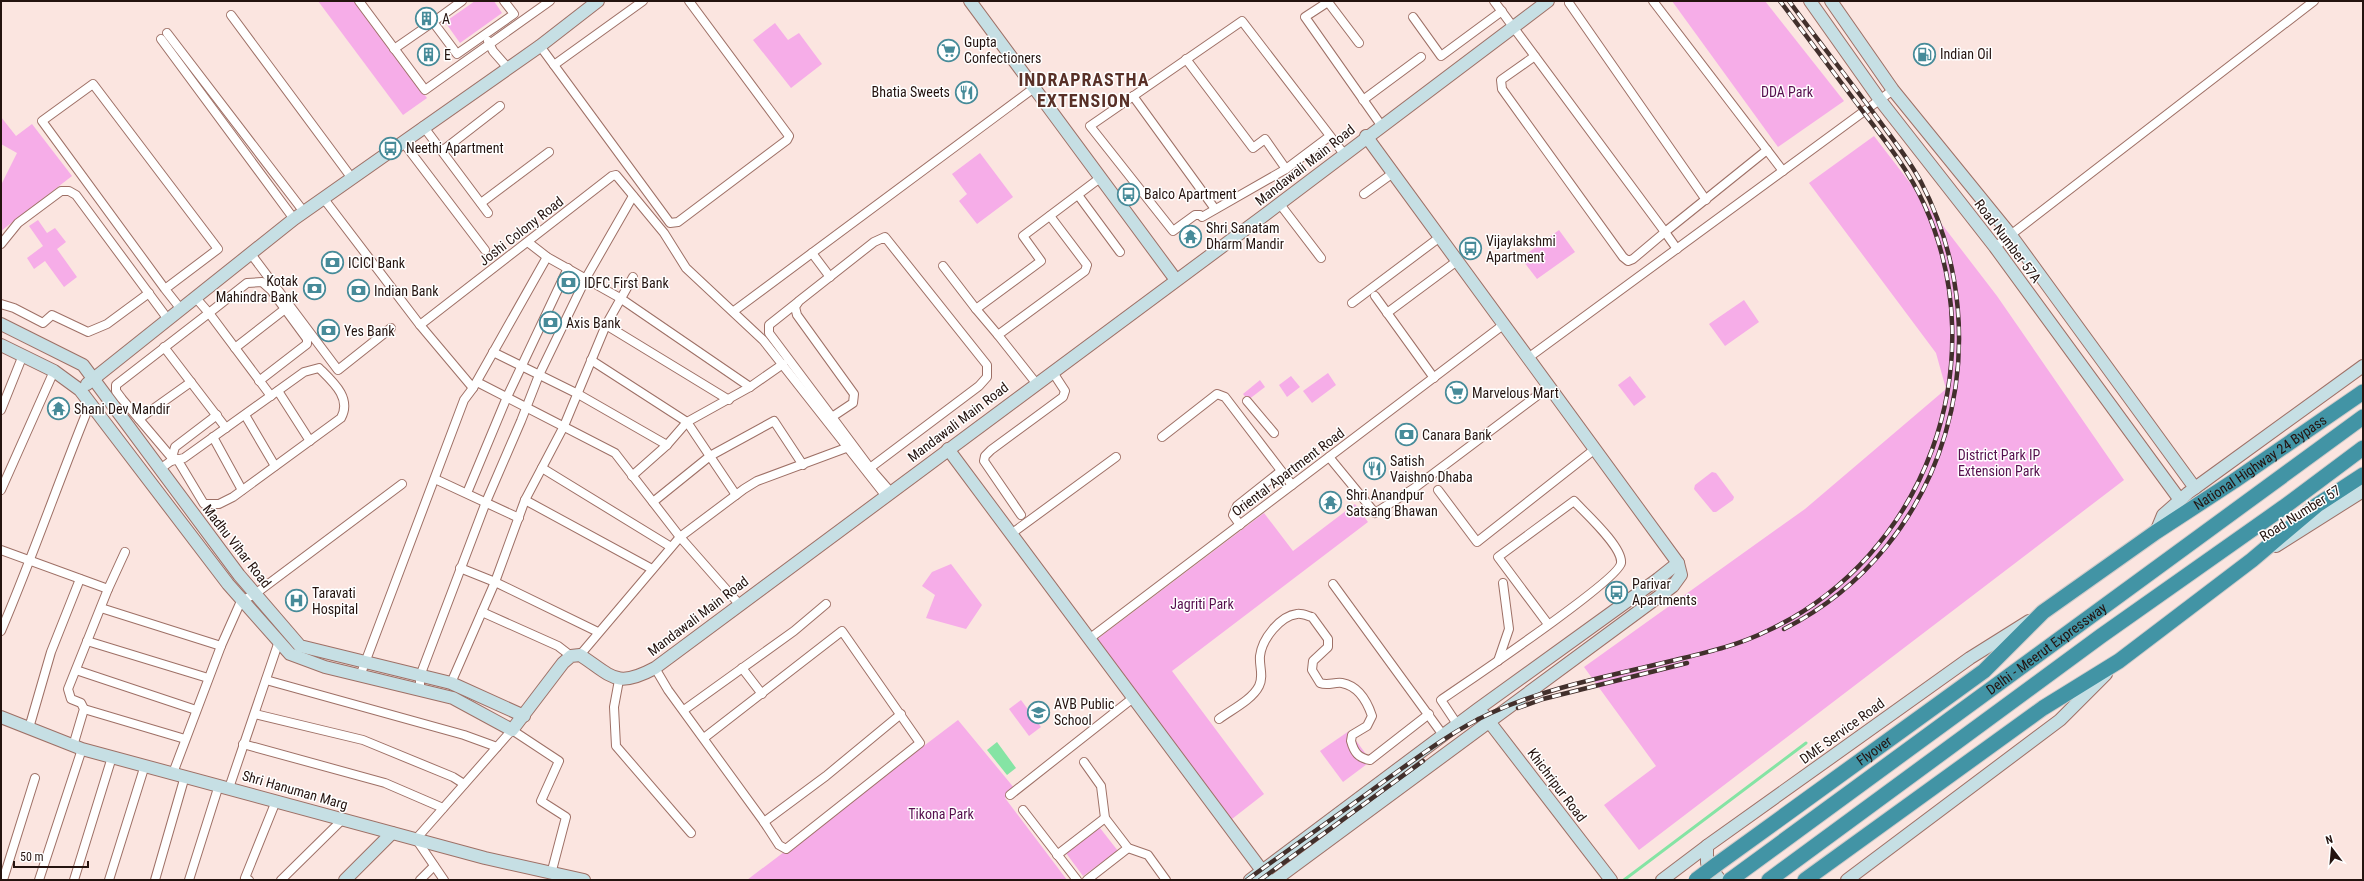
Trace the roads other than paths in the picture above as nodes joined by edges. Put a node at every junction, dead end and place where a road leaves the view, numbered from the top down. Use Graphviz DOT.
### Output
graph roads {
  1 [pos="359,1"];
  2 [pos="462,1"];
  3 [pos="504,1"];
  4 [pos="550,1"];
  5 [pos="598,1"];
  6 [pos="643,1"];
  7 [pos="689,1"];
  8 [pos="970,1"];
  9 [pos="1494,1"];
  10 [pos="1548,1"];
  11 [pos="1653,1"];
  12 [pos="1810,1"];
  13 [pos="1831,1"];
  14 [pos="2314,1"];
  15 [pos="1569,3"];
  16 [pos="1502,11"];
  17 [pos="231,15"];
  18 [pos="1413,17"];
  19 [pos="433,22"];
  20 [pos="1514,26"];
  21 [pos="483,35"];
  22 [pos="1360,43"];
  23 [pos="491,44"];
  24 [pos="540,46"];
  25 [pos="394,49"];
  26 [pos="1535,56"];
  27 [pos="1421,57"];
  28 [pos="1186,59"];
  29 [pos="554,65"];
  30 [pos="507,67"];
  31 [pos="1034,88"];
  32 [pos="1893,90"];
  33 [pos="1133,96"];
  34 [pos="1363,100"];
  35 [pos="1880,100"];
  36 [pos="500,106"];
  37 [pos="1381,125"];
  38 [pos="423,126"];
  39 [pos="1330,136"];
  40 [pos="1366,136"];
  41 [pos="403,142"];
  42 [pos="1767,150"];
  43 [pos="442,151"];
  44 [pos="549,152"];
  45 [pos="1344,154"];
  46 [pos="1286,169"];
  47 [pos="1782,171"];
  48 [pos="1393,173"];
  49 [pos="351,177"];
  50 [pos="1100,178"];
  51 [pos="1364,194"];
  52 [pos="1078,195"];
  53 [pos="633,196"];
  54 [pos="324,198"];
  55 [pos="1706,200"];
  56 [pos="481,203"];
  57 [pos="1279,203"];
  58 [pos="1215,209"];
  59 [pos="488,213"];
  60 [pos="299,215"];
  61 [pos="1050,216"];
  62 [pos="1665,232"];
  63 [pos="2010,234"];
  64 [pos="1440,237"];
  65 [pos="529,243"];
  66 [pos="1,244"];
  67 [pos="1995,247"];
  68 [pos="1677,249"];
  69 [pos="485,250"];
  70 [pos="1120,252"];
  71 [pos="812,253"];
  72 [pos="251,254"];
  73 [pos="547,257"];
  74 [pos="1321,258"];
  75 [pos="1457,261"];
  76 [pos="943,266"];
  77 [pos="568,268"];
  78 [pos="633,277"];
  79 [pos="830,277"];
  80 [pos="586,278"];
  81 [pos="1176,280"];
  82 [pos="165,289"];
  83 [pos="149,292"];
  84 [pos="1375,296"];
  85 [pos="195,297"];
  86 [pos="620,298"];
  87 [pos="799,301"];
  88 [pos="1352,303"];
  89 [pos="1,304"];
  90 [pos="180,308"];
  91 [pos="285,309"];
  92 [pos="976,309"];
  93 [pos="734,311"];
  94 [pos="209,313"];
  95 [pos="1387,313"];
  96 [pos="167,318"];
  97 [pos="420,325"];
  98 [pos="606,325"];
  99 [pos="1503,325"];
  100 [pos="2,327"];
  101 [pos="391,328"];
  102 [pos="998,335"];
  103 [pos="1,344"];
  104 [pos="164,347"];
  105 [pos="235,348"];
  106 [pos="493,352"];
  107 [pos="23,355"];
  108 [pos="1528,358"];
  109 [pos="591,360"];
  110 [pos="783,364"];
  111 [pos="521,366"];
  112 [pos="2363,366"];
  113 [pos="54,371"];
  114 [pos="1052,371"];
  115 [pos="539,375"];
  116 [pos="1434,378"];
  117 [pos="94,379"];
  118 [pos="259,381"];
  119 [pos="191,382"];
  120 [pos="1036,383"];
  121 [pos="475,385"];
  122 [pos="1550,386"];
  123 [pos="750,387"];
  124 [pos="80,390"];
  125 [pos="278,391"];
  126 [pos="2363,392"];
  127 [pos="578,394"];
  128 [pos="271,396"];
  129 [pos="507,397"];
  130 [pos="729,400"];
  131 [pos="1247,401"];
  132 [pos="90,404"];
  133 [pos="526,407"];
  134 [pos="1,410"];
  135 [pos="217,415"];
  136 [pos="244,415"];
  137 [pos="832,417"];
  138 [pos="2363,417"];
  139 [pos="139,419"];
  140 [pos="688,422"];
  141 [pos="564,426"];
  142 [pos="226,428"];
  143 [pos="1274,433"];
  144 [pos="213,437"];
  145 [pos="1162,437"];
  146 [pos="310,441"];
  147 [pos="667,445"];
  148 [pos="846,448"];
  149 [pos="948,448"];
  150 [pos="2363,448"];
  151 [pos="1595,449"];
  152 [pos="710,456"];
  153 [pos="1329,457"];
  154 [pos="1116,458"];
  155 [pos="174,460"];
  156 [pos="803,465"];
  157 [pos="275,466"];
  158 [pos="542,468"];
  159 [pos="870,468"];
  160 [pos="160,469"];
  161 [pos="1281,471"];
  162 [pos="2363,475"];
  163 [pos="632,476"];
  164 [pos="434,479"];
  165 [pos="402,484"];
  166 [pos="1292,485"];
  167 [pos="2195,488"];
  168 [pos="1,490"];
  169 [pos="242,490"];
  170 [pos="1438,490"];
  171 [pos="2363,491"];
  172 [pos="467,492"];
  173 [pos="887,493"];
  174 [pos="736,495"];
  175 [pos="525,500"];
  176 [pos="2180,500"];
  177 [pos="486,502"];
  178 [pos="653,502"];
  179 [pos="1021,516"];
  180 [pos="519,518"];
  181 [pos="1240,525"];
  182 [pos="2156,532"];
  183 [pos="1011,534"];
  184 [pos="680,537"];
  185 [pos="671,547"];
  186 [pos="1,550"];
  187 [pos="125,552"];
  188 [pos="31,560"];
  189 [pos="2252,560"];
  190 [pos="1678,563"];
  191 [pos="460,568"];
  192 [pos="652,569"];
  193 [pos="80,580"];
  194 [pos="495,582"];
  195 [pos="1503,583"];
  196 [pos="1333,584"];
  197 [pos="108,589"];
  198 [pos="255,594"];
  199 [pos="241,601"];
  200 [pos="739,604"];
  201 [pos="826,604"];
  202 [pos="101,608"];
  203 [pos="482,612"];
  204 [pos="2043,612"];
  205 [pos="1548,624"];
  206 [pos="1,631"];
  207 [pos="598,632"];
  208 [pos="1089,639"];
  209 [pos="87,641"];
  210 [pos="279,641"];
  211 [pos="221,646"];
  212 [pos="300,646"];
  213 [pos="290,654"];
  214 [pos="576,655"];
  215 [pos="2119,661"];
  216 [pos="365,662"];
  217 [pos="1497,662"];
  218 [pos="655,668"];
  219 [pos="742,668"];
  220 [pos="76,670"];
  221 [pos="360,676"];
  222 [pos="420,676"];
  223 [pos="208,678"];
  224 [pos="266,680"];
  225 [pos="619,680"];
  226 [pos="451,683"];
  227 [pos="420,690"];
  228 [pos="762,694"];
  229 [pos="1133,698"];
  230 [pos="84,709"];
  231 [pos="1478,709"];
  232 [pos="196,710"];
  233 [pos="684,710"];
  234 [pos="255,714"];
  235 [pos="901,714"];
  236 [pos="1429,714"];
  237 [pos="524,716"];
  238 [pos="1,717"];
  239 [pos="1219,719"];
  240 [pos="1490,720"];
  241 [pos="1457,724"];
  242 [pos="29,728"];
  243 [pos="512,730"];
  244 [pos="1443,735"];
  245 [pos="704,738"];
  246 [pos="185,739"];
  247 [pos="243,744"];
  248 [pos="77,747"];
  249 [pos="497,747"];
  250 [pos="112,757"];
  251 [pos="1084,762"];
  252 [pos="145,765"];
  253 [pos="172,772"];
  254 [pos="185,776"];
  255 [pos="34,778"];
  256 [pos="464,784"];
  257 [pos="224,786"];
  258 [pos="1010,795"];
  259 [pos="276,801"];
  260 [pos="443,808"];
  261 [pos="1023,810"];
  262 [pos="1105,818"];
  263 [pos="343,819"];
  264 [pos="764,822"];
  265 [pos="392,833"];
  266 [pos="691,833"];
  267 [pos="416,839"];
  268 [pos="1707,846"];
  269 [pos="1128,848"];
  270 [pos="1057,855"];
  271 [pos="434,866"];
  272 [pos="551,874"];
  273 [pos="1266,875"];
  274 [pos="247,879"];
  275 [pos="3,880"];
  276 [pos="39,880"];
  277 [pos="74,880"];
  278 [pos="109,880"];
  279 [pos="155,880"];
  280 [pos="189,880"];
  281 [pos="281,880"];
  282 [pos="345,880"];
  283 [pos="420,880"];
  284 [pos="444,880"];
  285 [pos="584,880"];
  286 [pos="1077,880"];
  287 [pos="1087,880"];
  288 [pos="1166,880"];
  289 [pos="1250,880"];
  290 [pos="1275,880"];
  291 [pos="1611,880"];
  292 [pos="1662,880"];
  293 [pos="1696,880"];
  294 [pos="1720,880"];
  295 [pos="1730,880"];
  296 [pos="1769,880"];
  297 [pos="1805,880"];
  298 [pos="1847,880"];
  1 -- 25 [label="street"];
  2 -- 19 [label="street"];
  3 -- 21 [label="street"];
  4 -- 23 [label="street"];
  5 -- 24 [label="street"];
  6 -- 29 [label="street"];
  7 -- 29 [label="street"];
  8 -- 31 [label="street"];
  9 -- 16 [label="street"];
  10 -- 20 [label="street, Mandawali Main Road"];
  11 -- 42 [label="street"];
  12 -- 35 [label="street, Road Number 57A"];
  13 -- 32 [label="street, Road Number 57A"];
  14 -- 63 [label="street"];
  15 -- 55 [label="street"];
  16 -- 18 [label="street"];
  16 -- 20 [label="street"];
  17 -- 49 [label="street"];
  19 -- 21 [label="street"];
  19 -- 25 [label="street"];
  20 -- 26 [label="street"];
  20 -- 37 [label="street, Mandawali Main Road"];
  21 -- 23 [label="street"];
  22 -- 34 [label="street"];
  23 -- 25 [label="street"];
  23 -- 30 [label="street"];
  24 -- 29 [label="street"];
  24 -- 30 [label="street"];
  26 -- 62 [label="street"];
  26 -- 62 [label="street"];
  27 -- 34 [label="street"];
  28 -- 33 [label="street"];
  28 -- 39 [label="street"];
  28 -- 46 [label="street"];
  30 -- 38 [label="street"];
  31 -- 50 [label="street"];
  31 -- 71 [label="street"];
  32 -- 35 [label="street"];
  32 -- 63 [label="street, Road Number 57A"];
  33 -- 58 [label="street"];
  33 -- 58 [label="street"];
  34 -- 37 [label="street"];
  35 -- 47 [label="street"];
  35 -- 67 [label="street, Road Number 57A"];
  36 -- 43 [label="street"];
  37 -- 40 [label="street, Mandawali Main Road"];
  38 -- 41 [label="street"];
  38 -- 43 [label="street"];
  39 -- 45 [label="street"];
  39 -- 46 [label="street"];
  40 -- 45 [label="street, Mandawali Main Road"];
  40 -- 48 [label="street"];
  41 -- 49 [label="street"];
  41 -- 69 [label="street"];
  42 -- 47 [label="street"];
  42 -- 55 [label="street"];
  43 -- 56 [label="street"];
  44 -- 56 [label="street"];
  45 -- 57 [label="street, Mandawali Main Road"];
  46 -- 58 [label="street"];
  47 -- 68 [label="street"];
  48 -- 51 [label="street"];
  48 -- 64 [label="street"];
  49 -- 54 [label="street"];
  50 -- 52 [label="street"];
  50 -- 81 [label="street"];
  52 -- 61 [label="street"];
  52 -- 70 [label="street"];
  53 -- 65 [label="street, Joshi Colony Road"];
  53 -- 80 [label="street"];
  53 -- 93 [label="street, Joshi Colony Road"];
  54 -- 60 [label="street"];
  54 -- 97 [label="street"];
  55 -- 62 [label="street"];
  56 -- 59 [label="street"];
  57 -- 74 [label="street"];
  57 -- 81 [label="street, Mandawali Main Road"];
  60 -- 60 [label="street"];
  60 -- 72 [label="street"];
  61 -- 92 [label="street"];
  61 -- 102 [label="street"];
  62 -- 68 [label="street"];
  63 -- 67 [label="street"];
  63 -- 167 [label="street, Road Number 57A"];
  64 -- 75 [label="street"];
  64 -- 88 [label="street"];
  65 -- 73 [label="street"];
  65 -- 97 [label="street, Joshi Colony Road"];
  66 -- 83 [label="street"];
  67 -- 176 [label="street, Road Number 57A"];
  68 -- 108 [label="street"];
  71 -- 79 [label="street"];
  71 -- 93 [label="street"];
  72 -- 85 [label="street"];
  72 -- 101 [label="street"];
  73 -- 77 [label="street"];
  73 -- 106 [label="street"];
  75 -- 95 [label="street"];
  75 -- 99 [label="street"];
  76 -- 92 [label="street"];
  77 -- 80 [label="street"];
  77 -- 111 [label="street"];
  78 -- 86 [label="street"];
  79 -- 87 [label="street"];
  79 -- 159 [label="street"];
  80 -- 86 [label="street"];
  80 -- 115 [label="street"];
  81 -- 114 [label="street, Mandawali Main Road"];
  82 -- 82 [label="street"];
  82 -- 90 [label="street"];
  83 -- 89 [label="street"];
  83 -- 96 [label="street"];
  84 -- 95 [label="street"];
  85 -- 90 [label="street"];
  85 -- 94 [label="street"];
  86 -- 98 [label="street"];
  86 -- 123 [label="street"];
  87 -- 137 [label="street"];
  87 -- 137 [label="street"];
  90 -- 96 [label="street"];
  91 -- 94 [label="street"];
  91 -- 105 [label="street"];
  91 -- 118 [label="street"];
  92 -- 102 [label="street"];
  93 -- 110 [label="street, Joshi Colony Road"];
  94 -- 104 [label="street"];
  94 -- 105 [label="street"];
  95 -- 116 [label="street"];
  96 -- 117 [label="street"];
  97 -- 121 [label="street"];
  98 -- 109 [label="street"];
  98 -- 130 [label="street"];
  99 -- 108 [label="street"];
  99 -- 116 [label="street, Oriental Apartment Road"];
  100 -- 117 [label="street, Madhu Vihar Road"];
  102 -- 120 [label="street"];
  103 -- 107 [label="street"];
  104 -- 119 [label="street"];
  104 -- 139 [label="street"];
  105 -- 118 [label="street"];
  106 -- 111 [label="street"];
  106 -- 121 [label="street"];
  107 -- 113 [label="street"];
  107 -- 134 [label="street"];
  108 -- 122 [label="street"];
  109 -- 127 [label="street"];
  109 -- 140 [label="street"];
  110 -- 123 [label="street"];
  110 -- 148 [label="street, Joshi Colony Road"];
  111 -- 115 [label="street"];
  111 -- 129 [label="street"];
  112 -- 167 [label="street"];
  113 -- 124 [label="street"];
  113 -- 168 [label="street"];
  114 -- 120 [label="street, Mandawali Main Road"];
  114 -- 179 [label="street"];
  115 -- 127 [label="street"];
  115 -- 133 [label="street"];
  116 -- 153 [label="street, Oriental Apartment Road"];
  117 -- 124 [label="street"];
  117 -- 160 [label="street, Madhu Vihar Road"];
  118 -- 128 [label="street"];
  119 -- 135 [label="street"];
  119 -- 139 [label="street"];
  120 -- 149 [label="street, Mandawali Main Road"];
  121 -- 129 [label="street"];
  121 -- 164 [label="street"];
  122 -- 151 [label="street"];
  122 -- 153 [label="street"];
  123 -- 130 [label="street"];
  124 -- 132 [label="street"];
  125 -- 128 [label="street"];
  125 -- 146 [label="street"];
  125 -- 146 [label="street"];
  126 -- 182 [label="highway, National Highway 24 Bypass"];
  127 -- 141 [label="street"];
  127 -- 147 [label="street"];
  128 -- 136 [label="street"];
  129 -- 133 [label="street"];
  129 -- 172 [label="street"];
  130 -- 140 [label="street"];
  131 -- 143 [label="street"];
  132 -- 188 [label="street"];
  132 -- 199 [label="street"];
  133 -- 141 [label="street"];
  133 -- 177 [label="street"];
  135 -- 142 [label="street"];
  135 -- 155 [label="street"];
  136 -- 142 [label="street"];
  136 -- 157 [label="street"];
  137 -- 159 [label="street"];
  138 -- 295 [label="highway, Delhi - Meerut Expressway"];
  139 -- 155 [label="street"];
  140 -- 147 [label="street"];
  140 -- 152 [label="street"];
  141 -- 158 [label="street"];
  141 -- 163 [label="street"];
  142 -- 144 [label="street"];
  144 -- 155 [label="street"];
  144 -- 169 [label="street"];
  145 -- 161 [label="street"];
  146 -- 157 [label="street"];
  147 -- 163 [label="street"];
  148 -- 156 [label="street"];
  148 -- 173 [label="street, Joshi Colony Road"];
  149 -- 173 [label="street, Mandawali Main Road"];
  149 -- 183 [label="street"];
  150 -- 296 [label="highway, Delhi - Meerut Expressway"];
  151 -- 170 [label="street"];
  151 -- 190 [label="street"];
  152 -- 156 [label="street"];
  152 -- 174 [label="street"];
  152 -- 178 [label="street"];
  153 -- 166 [label="street, Oriental Apartment Road"];
  154 -- 183 [label="street"];
  155 -- 160 [label="street"];
  155 -- 169 [label="street"];
  156 -- 174 [label="street"];
  157 -- 169 [label="street"];
  158 -- 175 [label="street"];
  158 -- 185 [label="street"];
  159 -- 173 [label="street"];
  160 -- 198 [label="street, Madhu Vihar Road"];
  161 -- 166 [label="street"];
  161 -- 181 [label="street"];
  162 -- 189 [label="highway"];
  163 -- 178 [label="street"];
  164 -- 172 [label="street"];
  164 -- 216 [label="street"];
  165 -- 198 [label="street"];
  166 -- 181 [label="street, Oriental Apartment Road"];
  167 -- 176 [label="street"];
  171 -- 189 [label="street, Road Number 57"];
  172 -- 177 [label="street"];
  173 -- 200 [label="street, Mandawali Main Road"];
  174 -- 184 [label="street"];
  175 -- 180 [label="street"];
  175 -- 192 [label="street"];
  176 -- 182 [label="street"];
  177 -- 180 [label="street"];
  177 -- 191 [label="street"];
  178 -- 184 [label="street"];
  180 -- 194 [label="street"];
  181 -- 208 [label="street, Oriental Apartment Road"];
  182 -- 204 [label="highway, National Highway 24 Bypass"];
  183 -- 208 [label="street"];
  184 -- 185 [label="street"];
  184 -- 200 [label="street"];
  185 -- 192 [label="street"];
  186 -- 188 [label="street"];
  187 -- 197 [label="street"];
  188 -- 193 [label="street"];
  188 -- 206 [label="street"];
  189 -- 215 [label="highway"];
  190 -- 231 [label="street"];
  190 -- 240 [label="street"];
  191 -- 194 [label="street"];
  191 -- 222 [label="street"];
  192 -- 207 [label="street"];
  193 -- 197 [label="street"];
  193 -- 242 [label="street"];
  194 -- 203 [label="street"];
  194 -- 207 [label="street"];
  195 -- 217 [label="street"];
  196 -- 236 [label="street"];
  197 -- 202 [label="street"];
  198 -- 199 [label="street"];
  198 -- 212 [label="street, Madhu Vihar Road"];
  199 -- 210 [label="street"];
  199 -- 211 [label="street"];
  200 -- 218 [label="street, Mandawali Main Road"];
  201 -- 219 [label="street"];
  202 -- 209 [label="street"];
  202 -- 211 [label="street"];
  203 -- 214 [label="street"];
  203 -- 226 [label="street"];
  204 -- 268 [label="street, DME Service Road"];
  204 -- 293 [label="highway, Flyover, bridge"];
  205 -- 205 [label="street"];
  205 -- 217 [label="street"];
  207 -- 214 [label="street"];
  208 -- 229 [label="street"];
  209 -- 220 [label="street"];
  209 -- 223 [label="street"];
  210 -- 213 [label="street"];
  210 -- 224 [label="street"];
  211 -- 223 [label="street"];
  212 -- 213 [label="street"];
  212 -- 216 [label="street"];
  213 -- 221 [label="street"];
  214 -- 225 [label="street"];
  214 -- 237 [label="street"];
  215 -- 297 [label="highway"];
  215 -- 298 [label="street"];
  216 -- 221 [label="street"];
  216 -- 222 [label="street"];
  217 -- 241 [label="street"];
  218 -- 225 [label="street, Mandawali Main Road"];
  218 -- 233 [label="street"];
  219 -- 228 [label="street"];
  219 -- 233 [label="street"];
  220 -- 230 [label="street"];
  220 -- 232 [label="street"];
  221 -- 227 [label="street"];
  222 -- 226 [label="street"];
  222 -- 227 [label="street"];
  223 -- 232 [label="street"];
  224 -- 234 [label="street"];
  224 -- 249 [label="street"];
  225 -- 266 [label="street"];
  226 -- 237 [label="street"];
  227 -- 243 [label="street"];
  228 -- 235 [label="street"];
  228 -- 245 [label="street"];
  229 -- 258 [label="street"];
  229 -- 273 [label="street"];
  230 -- 246 [label="street"];
  230 -- 248 [label="street"];
  231 -- 240 [label="street, Khichripur Road"];
  231 -- 241 [label="street"];
  232 -- 246 [label="street"];
  233 -- 245 [label="street"];
  234 -- 247 [label="street"];
  234 -- 256 [label="street"];
  235 -- 264 [label="street"];
  235 -- 264 [label="street"];
  236 -- 239 [label="street"];
  236 -- 244 [label="street"];
  237 -- 243 [label="street"];
  238 -- 242 [label="street, Shri Hanuman Marg"];
  240 -- 290 [label="street"];
  240 -- 291 [label="street, Khichripur Road"];
  241 -- 244 [label="street"];
  242 -- 248 [label="street, Shri Hanuman Marg"];
  243 -- 249 [label="street"];
  243 -- 272 [label="street"];
  244 -- 273 [label="street"];
  245 -- 264 [label="street"];
  246 -- 253 [label="street"];
  247 -- 257 [label="street"];
  247 -- 260 [label="street"];
  248 -- 250 [label="street, Shri Hanuman Marg"];
  248 -- 276 [label="street"];
  249 -- 256 [label="street"];
  250 -- 252 [label="street, Shri Hanuman Marg"];
  250 -- 277 [label="street"];
  251 -- 262 [label="street"];
  252 -- 253 [label="street, Shri Hanuman Marg"];
  252 -- 278 [label="street"];
  253 -- 254 [label="street, Shri Hanuman Marg"];
  254 -- 257 [label="street, Shri Hanuman Marg"];
  254 -- 279 [label="street"];
  255 -- 275 [label="street"];
  256 -- 260 [label="street"];
  257 -- 259 [label="street, Shri Hanuman Marg"];
  257 -- 280 [label="street"];
  259 -- 263 [label="street, Shri Hanuman Marg"];
  259 -- 274 [label="street"];
  260 -- 267 [label="street"];
  261 -- 270 [label="street"];
  262 -- 269 [label="street"];
  262 -- 270 [label="street"];
  263 -- 265 [label="street, Shri Hanuman Marg"];
  263 -- 281 [label="street"];
  265 -- 267 [label="street, Shri Hanuman Marg"];
  265 -- 282 [label="street"];
  267 -- 271 [label="street"];
  267 -- 272 [label="street, Shri Hanuman Marg"];
  268 -- 292 [label="street, DME Service Road"];
  268 -- 294 [label="street"];
  269 -- 287 [label="street"];
  269 -- 288 [label="street"];
  270 -- 286 [label="street"];
  271 -- 283 [label="street"];
  271 -- 284 [label="street"];
  272 -- 285 [label="street, Shri Hanuman Marg"];
  273 -- 289 [label="street"];
}
